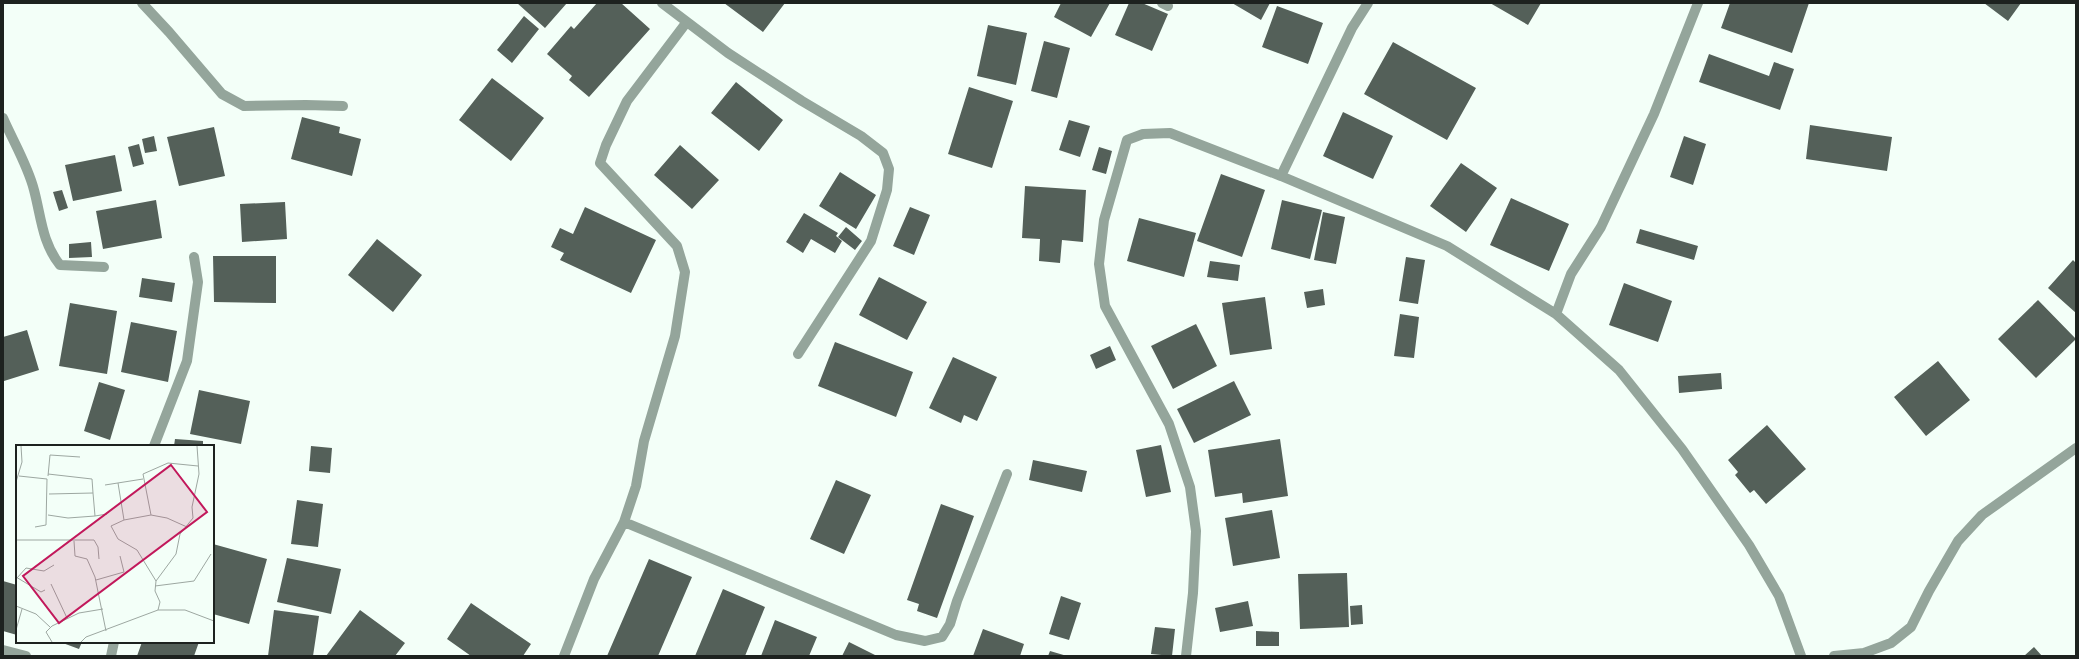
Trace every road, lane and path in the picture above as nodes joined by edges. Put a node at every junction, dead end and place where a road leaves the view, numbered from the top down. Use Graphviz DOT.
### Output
graph roads {
  1 [pos="142,3"];
  2 [pos="662,3"];
  3 [pos="1368,3"];
  4 [pos="1698,3"];
  5 [pos="686,23"];
  6 [pos="343,106"];
  7 [pos="3,118"];
  8 [pos="1281,176"];
  9 [pos="194,257"];
  10 [pos="104,267"];
  11 [pos="1556,314"];
  12 [pos="798,354"];
  13 [pos="154,445"];
  14 [pos="2076,448"];
  15 [pos="1007,474"];
  16 [pos="624,522"];
  17 [pos="114,643"];
  18 [pos="3,650"];
  19 [pos="26,656"];
  20 [pos="111,656"];
  21 [pos="564,656"];
  22 [pos="1186,656"];
  23 [pos="1801,656"];
  24 [pos="1834,656"];
  1 -- 6 [label="street"];
  2 -- 5 [label="street"];
  3 -- 8 [label="street"];
  4 -- 11 [label="street"];
  5 -- 12 [label="street"];
  5 -- 16 [label="street"];
  7 -- 10 [label="street"];
  8 -- 11 [label="street"];
  8 -- 22 [label="street"];
  9 -- 13 [label="street"];
  11 -- 23 [label="street"];
  14 -- 24 [label="street"];
  15 -- 16 [label="street"];
  16 -- 21 [label="street"];
  17 -- 20 [label="street"];
  18 -- 19 [label="street"];
}
